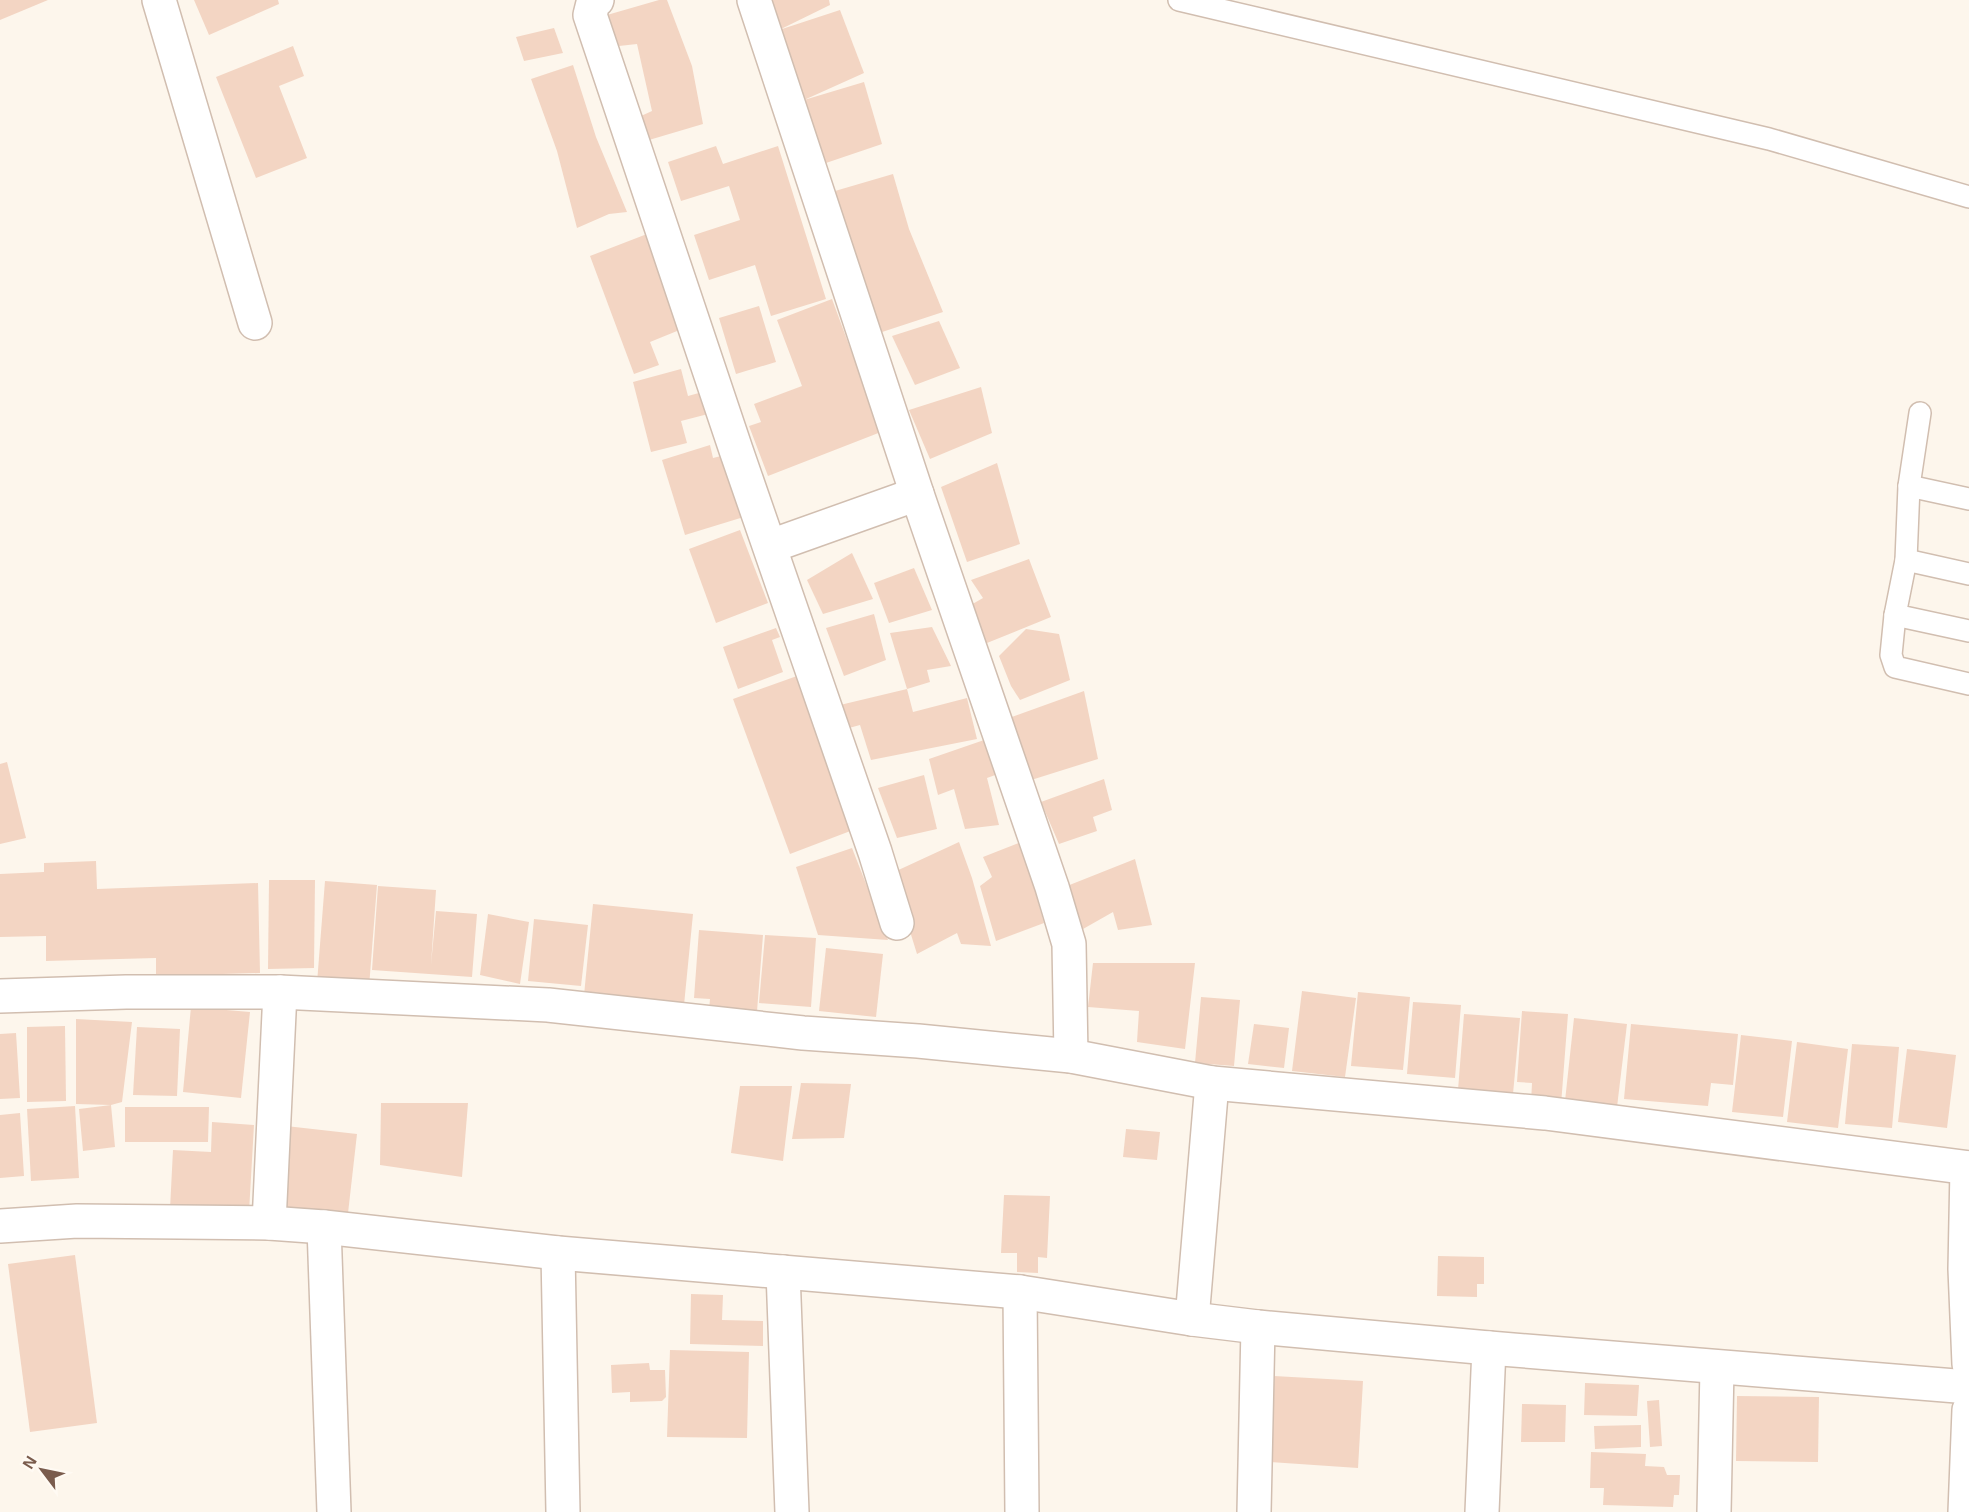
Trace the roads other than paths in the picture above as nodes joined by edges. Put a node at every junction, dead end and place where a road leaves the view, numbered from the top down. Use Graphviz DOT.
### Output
graph roads {
  1 [pos="159,0"];
  2 [pos="597,0"];
  3 [pos="753,0"];
  4 [pos="1179,0"];
  5 [pos="1969,197"];
  6 [pos="255,323"];
  7 [pos="1920,413"];
  8 [pos="1909,486"];
  9 [pos="917,494"];
  10 [pos="1969,499"];
  11 [pos="771,546"];
  12 [pos="1906,560"];
  13 [pos="1969,574"];
  14 [pos="1895,615"];
  15 [pos="1969,631"];
  16 [pos="1969,684"];
  17 [pos="897,924"];
  18 [pos="280,992"];
  19 [pos="0,996"];
  20 [pos="1071,1056"];
  21 [pos="1212,1083"];
  22 [pos="1968,1168"];
  23 [pos="269,1223"];
  24 [pos="0,1226"];
  25 [pos="324,1227"];
  26 [pos="558,1253"];
  27 [pos="783,1272"];
  28 [pos="1020,1292"];
  29 [pos="1192,1319"];
  30 [pos="1258,1327"];
  31 [pos="1489,1348"];
  32 [pos="1969,1364"];
  33 [pos="1717,1368"];
  34 [pos="1969,1387"];
  35 [pos="1969,1410"];
  36 [pos="334,1512"];
  37 [pos="563,1512"];
  38 [pos="792,1512"];
  39 [pos="1022,1512"];
  40 [pos="1254,1512"];
  41 [pos="1482,1512"];
  42 [pos="1714,1512"];
  43 [pos="1965,1512"];
  1 -- 6 [label="street"];
  2 -- 11 [label="street"];
  3 -- 9 [label="street"];
  4 -- 5 [label="lane"];
  7 -- 8 [label="lane"];
  8 -- 10 [label="lane"];
  8 -- 12 [label="lane"];
  9 -- 11 [label="street"];
  9 -- 20 [label="street"];
  11 -- 17 [label="street"];
  12 -- 13 [label="lane"];
  12 -- 14 [label="lane"];
  14 -- 15 [label="lane"];
  14 -- 16 [label="lane"];
  18 -- 19 [label="street"];
  18 -- 20 [label="street"];
  18 -- 23 [label="street"];
  20 -- 21 [label="street"];
  21 -- 22 [label="street"];
  21 -- 29 [label="street"];
  22 -- 32 [label="street"];
  23 -- 24 [label="street"];
  23 -- 25 [label="street"];
  25 -- 26 [label="street"];
  25 -- 36 [label="street"];
  26 -- 27 [label="street"];
  26 -- 37 [label="street"];
  27 -- 28 [label="street"];
  27 -- 38 [label="street"];
  28 -- 29 [label="street"];
  28 -- 39 [label="street"];
  29 -- 30 [label="street"];
  30 -- 31 [label="street"];
  30 -- 40 [label="street"];
  31 -- 33 [label="street"];
  31 -- 41 [label="street"];
  33 -- 34 [label="street"];
  33 -- 42 [label="street"];
  35 -- 43 [label="street"];
}
